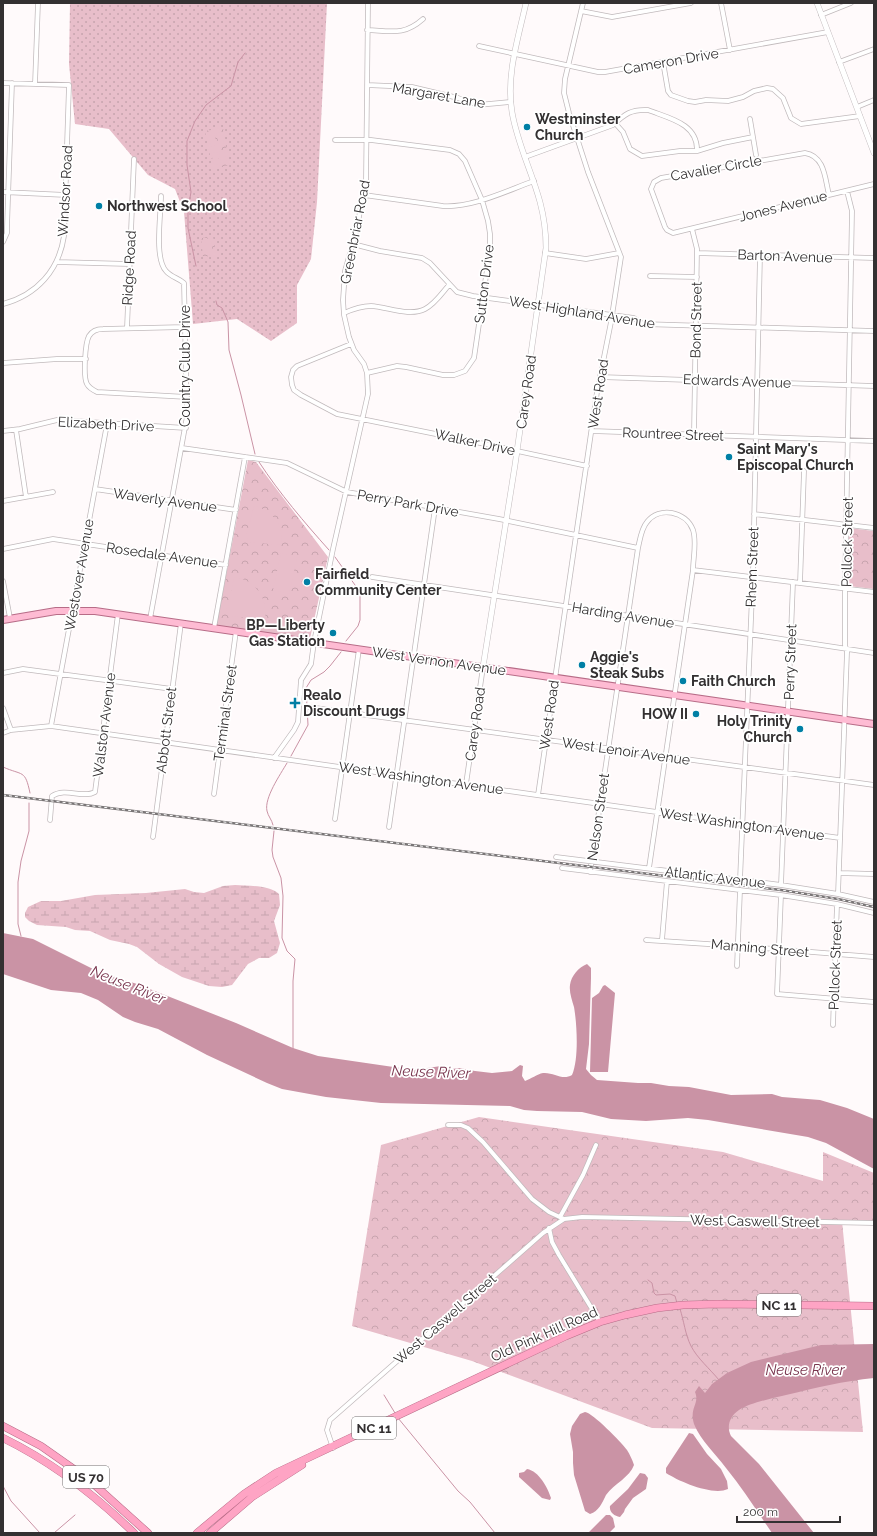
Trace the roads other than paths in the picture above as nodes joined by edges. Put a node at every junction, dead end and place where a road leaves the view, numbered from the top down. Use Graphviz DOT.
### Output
graph roads {
  1 [pos="38,3"];
  2 [pos="368,3"];
  3 [pos="526,3"];
  4 [pos="583,3"];
  5 [pos="691,3"];
  6 [pos="721,3"];
  7 [pos="816,3"];
  8 [pos="851,3"];
  9 [pos="581,11"];
  10 [pos="821,15"];
  11 [pos="422,19"];
  12 [pos="367,30"];
  13 [pos="828,32"];
  14 [pos="479,46"];
  15 [pos="874,49"];
  16 [pos="730,50"];
  17 [pos="515,54"];
  18 [pos="663,62"];
  19 [pos="839,62"];
  20 [pos="569,65"];
  21 [pos="3,82"];
  22 [pos="12,83"];
  23 [pos="35,84"];
  24 [pos="367,85"];
  25 [pos="874,100"];
  26 [pos="511,102"];
  27 [pos="857,107"];
  28 [pos="860,116"];
  29 [pos="750,119"];
  30 [pos="615,122"];
  31 [pos="753,137"];
  32 [pos="577,138"];
  33 [pos="335,140"];
  34 [pos="366,140"];
  35 [pos="873,146"];
  36 [pos="697,151"];
  37 [pos="874,153"];
  38 [pos="756,155"];
  39 [pos="525,157"];
  40 [pos="134,159"];
  41 [pos="534,181"];
  42 [pos="874,184"];
  43 [pos="847,191"];
  44 [pos="3,192"];
  45 [pos="9,192"];
  46 [pos="66,195"];
  47 [pos="364,195"];
  48 [pos="829,195"];
  49 [pos="162,196"];
  50 [pos="482,200"];
  51 [pos="692,229"];
  52 [pos="3,242"];
  53 [pos="353,244"];
  54 [pos="545,253"];
  55 [pos="697,253"];
  56 [pos="620,254"];
  57 [pos="760,255"];
  58 [pos="851,258"];
  59 [pos="874,258"];
  60 [pos="57,262"];
  61 [pos="129,264"];
  62 [pos="650,276"];
  63 [pos="697,277"];
  64 [pos="449,285"];
  65 [pos="483,297"];
  66 [pos="3,304"];
  67 [pos="538,306"];
  68 [pos="344,313"];
  69 [pos="612,315"];
  70 [pos="696,325"];
  71 [pos="185,327"];
  72 [pos="758,327"];
  73 [pos="127,328"];
  74 [pos="850,330"];
  75 [pos="874,331"];
  76 [pos="351,344"];
  77 [pos="86,360"];
  78 [pos="3,363"];
  79 [pos="368,373"];
  80 [pos="600,377"];
  81 [pos="695,380"];
  82 [pos="758,382"];
  83 [pos="849,385"];
  84 [pos="874,386"];
  85 [pos="187,397"];
  86 [pos="363,419"];
  87 [pos="107,424"];
  88 [pos="186,428"];
  89 [pos="16,430"];
  90 [pos="3,431"];
  91 [pos="592,431"];
  92 [pos="694,434"];
  93 [pos="756,437"];
  94 [pos="848,440"];
  95 [pos="874,441"];
  96 [pos="182,448"];
  97 [pos="517,451"];
  98 [pos="245,457"];
  99 [pos="587,466"];
  100 [pos="804,471"];
  101 [pos="94,489"];
  102 [pos="53,492"];
  103 [pos="347,492"];
  104 [pos="26,497"];
  105 [pos="3,501"];
  106 [pos="172,501"];
  107 [pos="435,508"];
  108 [pos="236,510"];
  109 [pos="754,514"];
  110 [pos="506,520"];
  111 [pos="802,520"];
  112 [pos="847,525"];
  113 [pos="874,528"];
  114 [pos="576,535"];
  115 [pos="84,544"];
  116 [pos="638,548"];
  117 [pos="3,549"];
  118 [pos="162,555"];
  119 [pos="226,565"];
  120 [pos="693,570"];
  121 [pos="372,578"];
  122 [pos="752,578"];
  123 [pos="3,581"];
  124 [pos="793,582"];
  125 [pos="800,583"];
  126 [pos="423,585"];
  127 [pos="845,589"];
  128 [pos="874,592"];
  129 [pos="494,595"];
  130 [pos="565,606"];
  131 [pos="73,610"];
  132 [pos="118,614"];
  133 [pos="627,616"];
  134 [pos="150,618"];
  135 [pos="6,619"];
  136 [pos="181,623"];
  137 [pos="684,625"];
  138 [pos="214,628"];
  139 [pos="236,631"];
  140 [pos="750,634"];
  141 [pos="791,640"];
  142 [pos="314,642"];
  143 [pos="846,648"];
  144 [pos="360,649"];
  145 [pos="874,653"];
  146 [pos="413,657"];
  147 [pos="483,667"];
  148 [pos="3,673"];
  149 [pos="61,673"];
  150 [pos="554,677"];
  151 [pos="110,680"];
  152 [pos="617,686"];
  153 [pos="172,689"];
  154 [pos="674,694"];
  155 [pos="747,706"];
  156 [pos="308,707"];
  157 [pos="3,708"];
  158 [pos="350,712"];
  159 [pos="788,712"];
  160 [pos="404,720"];
  161 [pos="844,720"];
  162 [pos="874,724"];
  163 [pos="51,726"];
  164 [pos="11,730"];
  165 [pos="474,730"];
  166 [pos="3,733"];
  167 [pos="103,734"];
  168 [pos="545,740"];
  169 [pos="165,743"];
  170 [pos="608,748"];
  171 [pos="219,751"];
  172 [pos="665,756"];
  173 [pos="274,758"];
  174 [pos="343,766"];
  175 [pos="744,767"];
  176 [pos="785,773"];
  177 [pos="396,774"];
  178 [pos="842,781"];
  179 [pos="466,784"];
  180 [pos="874,785"];
  181 [pos="214,794"];
  182 [pos="538,795"];
  183 [pos="600,803"];
  184 [pos="657,812"];
  185 [pos="335,819"];
  186 [pos="50,820"];
  187 [pos="742,824"];
  188 [pos="389,827"];
  189 [pos="784,829"];
  190 [pos="153,837"];
  191 [pos="840,838"];
  192 [pos="556,857"];
  193 [pos="592,862"];
  194 [pos="562,868"];
  195 [pos="649,868"];
  196 [pos="590,872"];
  197 [pos="839,873"];
  198 [pos="874,874"];
  199 [pos="740,880"];
  200 [pos="667,881"];
  201 [pos="781,885"];
  202 [pos="740,890"];
  203 [pos="838,894"];
  204 [pos="781,895"];
  205 [pos="874,902"];
  206 [pos="837,904"];
  207 [pos="874,912"];
  208 [pos="646,940"];
  209 [pos="662,940"];
  210 [pos="738,946"];
  211 [pos="779,949"];
  212 [pos="835,954"];
  213 [pos="874,957"];
  214 [pos="737,966"];
  215 [pos="834,999"];
  216 [pos="874,1002"];
  217 [pos="833,1025"];
  218 [pos="448,1125"];
  219 [pos="596,1145"];
  220 [pos="562,1218"];
  221 [pos="874,1223"];
  222 [pos="549,1228"];
  223 [pos="874,1306"];
  224 [pos="600,1322"];
  225 [pos="3,1426"];
  226 [pos="3,1438"];
  227 [pos="31,1441"];
  228 [pos="333,1448"];
  229 [pos="25,1450"];
  230 [pos="314,1457"];
  231 [pos="134,1533"];
  232 [pos="148,1533"];
  233 [pos="197,1533"];
  234 [pos="210,1533"];
  1 -- 23 [label="street"];
  2 -- 12 [label="street, Greenbriar Road"];
  3 -- 17 [label="street, Carey Road"];
  4 -- 9 [label="street, West Road"];
  5 -- 9 [label="street"];
  6 -- 16 [label="street"];
  7 -- 10 [label="street"];
  8 -- 10 [label="street"];
  9 -- 20 [label="street, West Road"];
  10 -- 13 [label="street"];
  11 -- 12 [label="street"];
  12 -- 24 [label="street, Greenbriar Road"];
  13 -- 16 [label="street, Cameron Drive"];
  13 -- 19 [label="street"];
  14 -- 17 [label="street, Cameron Drive"];
  15 -- 19 [label="street"];
  16 -- 18 [label="street, Cameron Drive"];
  17 -- 20 [label="street, Cameron Drive"];
  17 -- 26 [label="street, Carey Road"];
  18 -- 20 [label="street, Cameron Drive"];
  18 -- 28 [label="street"];
  19 -- 27 [label="street"];
  20 -- 32 [label="street, West Road"];
  21 -- 22 [label="street"];
  22 -- 23 [label="street"];
  22 -- 45 [label="street"];
  23 -- 46 [label="street, Windsor Road"];
  24 -- 26 [label="street, Margaret Lane"];
  24 -- 34 [label="street, Greenbriar Road"];
  25 -- 27 [label="street"];
  26 -- 39 [label="street, Carey Road"];
  27 -- 28 [label="street"];
  28 -- 35 [label="street"];
  29 -- 31 [label="street"];
  30 -- 32 [label="street"];
  30 -- 36 [label="street"];
  30 -- 36 [label="street"];
  31 -- 36 [label="street"];
  31 -- 38 [label="street"];
  32 -- 39 [label="street"];
  32 -- 56 [label="street, West Road"];
  33 -- 34 [label="street, Sutton Drive"];
  34 -- 47 [label="street, Greenbriar Road"];
  34 -- 50 [label="street, Sutton Drive"];
  35 -- 37 [label="street"];
  39 -- 41 [label="street, Carey Road"];
  40 -- 61 [label="street, Ridge Road"];
  41 -- 50 [label="street"];
  41 -- 54 [label="street, Carey Road"];
  42 -- 43 [label="street, Jones Avenue"];
  43 -- 48 [label="street, Jones Avenue"];
  43 -- 58 [label="street, Pollock Street"];
  44 -- 45 [label="street"];
  45 -- 46 [label="street"];
  45 -- 52 [label="street"];
  46 -- 60 [label="street, Windsor Road"];
  47 -- 50 [label="street"];
  47 -- 53 [label="street, Greenbriar Road"];
  48 -- 51 [label="street, Jones Avenue"];
  48 -- 51 [label="street, Cavalier Circle"];
  49 -- 71 [label="street, Country Club Drive"];
  50 -- 65 [label="street, Sutton Drive"];
  51 -- 55 [label="street, Bond Street"];
  53 -- 64 [label="street, West Highland Avenue"];
  53 -- 68 [label="street, Greenbriar Road"];
  54 -- 56 [label="street"];
  54 -- 67 [label="street, Carey Road"];
  55 -- 57 [label="street, Barton Avenue"];
  55 -- 63 [label="street, Bond Street"];
  56 -- 69 [label="street, West Road"];
  57 -- 58 [label="street, Barton Avenue"];
  57 -- 72 [label="street, Rhem Street"];
  58 -- 59 [label="street, Barton Avenue"];
  58 -- 74 [label="street, Pollock Street"];
  60 -- 61 [label="street"];
  60 -- 66 [label="street, Windsor Road"];
  61 -- 73 [label="street, Ridge Road"];
  62 -- 63 [label="street"];
  63 -- 70 [label="street, Bond Street"];
  64 -- 65 [label="street, West Highland Avenue"];
  64 -- 68 [label="street"];
  65 -- 67 [label="street, West Highland Avenue"];
  65 -- 79 [label="street, Sutton Drive"];
  67 -- 69 [label="street, West Highland Avenue"];
  67 -- 97 [label="street, Carey Road"];
  68 -- 76 [label="street, Greenbriar Road"];
  69 -- 70 [label="street, West Highland Avenue"];
  69 -- 80 [label="street, West Road"];
  70 -- 72 [label="street, West Highland Avenue"];
  70 -- 81 [label="street, Bond Street"];
  71 -- 73 [label="street"];
  71 -- 85 [label="street, Country Club Drive"];
  72 -- 74 [label="street, West Highland Avenue"];
  72 -- 82 [label="street, Rhem Street"];
  73 -- 77 [label="street"];
  74 -- 75 [label="street, West Highland Avenue"];
  74 -- 83 [label="street, Pollock Street"];
  76 -- 79 [label="street, Greenbriar Road"];
  76 -- 86 [label="street, Walker Drive"];
  77 -- 78 [label="street"];
  77 -- 85 [label="street"];
  79 -- 86 [label="street"];
  80 -- 81 [label="street, Edwards Avenue"];
  80 -- 91 [label="street, West Road"];
  81 -- 82 [label="street, Edwards Avenue"];
  81 -- 92 [label="street, Bond Street"];
  82 -- 83 [label="street, Edwards Avenue"];
  82 -- 93 [label="street, Rhem Street"];
  83 -- 84 [label="street, Edwards Avenue"];
  83 -- 94 [label="street, Pollock Street"];
  85 -- 88 [label="street, Country Club Drive"];
  86 -- 97 [label="street, Walker Drive"];
  86 -- 103 [label="street"];
  87 -- 88 [label="street, Elizabeth Drive"];
  87 -- 89 [label="street, Elizabeth Drive"];
  87 -- 101 [label="street, Westover Avenue"];
  88 -- 96 [label="street, Country Club Drive"];
  89 -- 90 [label="street, Elizabeth Drive"];
  89 -- 104 [label="street"];
  91 -- 92 [label="street, Rountree Street"];
  91 -- 99 [label="street, West Road"];
  92 -- 93 [label="street, Rountree Street"];
  93 -- 94 [label="street, Rountree Street"];
  93 -- 109 [label="street, Rhem Street"];
  94 -- 95 [label="street, Rountree Street"];
  94 -- 112 [label="street, Pollock Street"];
  96 -- 98 [label="street, Perry Park Drive"];
  96 -- 106 [label="street, Country Club Drive"];
  97 -- 99 [label="street, Walker Drive"];
  97 -- 110 [label="street, Carey Road"];
  98 -- 103 [label="street, Perry Park Drive"];
  98 -- 108 [label="street"];
  99 -- 114 [label="street, West Road"];
  100 -- 111 [label="street"];
  101 -- 106 [label="street, Waverly Avenue"];
  101 -- 115 [label="street, Westover Avenue"];
  102 -- 104 [label="street"];
  103 -- 107 [label="street, Perry Park Drive"];
  103 -- 142 [label="street"];
  104 -- 105 [label="street"];
  106 -- 108 [label="street, Waverly Avenue"];
  106 -- 118 [label="street, Country Club Drive"];
  107 -- 110 [label="street, Perry Park Drive"];
  107 -- 126 [label="street"];
  108 -- 119 [label="street"];
  109 -- 111 [label="street"];
  109 -- 122 [label="street, Rhem Street"];
  110 -- 114 [label="street, Perry Park Drive"];
  110 -- 129 [label="street, Carey Road"];
  111 -- 112 [label="street"];
  111 -- 125 [label="street"];
  112 -- 113 [label="street"];
  112 -- 127 [label="street, Pollock Street"];
  114 -- 116 [label="street, Perry Park Drive"];
  114 -- 130 [label="street, West Road"];
  115 -- 117 [label="street, Rosedale Avenue"];
  115 -- 118 [label="street, Rosedale Avenue"];
  115 -- 131 [label="street, Westover Avenue"];
  116 -- 120 [label="street, Nelson Street"];
  116 -- 133 [label="street, Nelson Street"];
  118 -- 119 [label="street, Rosedale Avenue"];
  118 -- 134 [label="street, Country Club Drive"];
  119 -- 138 [label="street"];
  120 -- 122 [label="street"];
  120 -- 137 [label="street, Nelson Street"];
  121 -- 126 [label="street, Harding Avenue"];
  122 -- 124 [label="street"];
  122 -- 140 [label="street, Rhem Street"];
  123 -- 135 [label="street"];
  124 -- 125 [label="street"];
  124 -- 141 [label="street, Perry Street"];
  125 -- 127 [label="street"];
  126 -- 129 [label="street, Harding Avenue"];
  126 -- 146 [label="street"];
  127 -- 128 [label="street"];
  127 -- 143 [label="street, Pollock Street"];
  129 -- 130 [label="street, Harding Avenue"];
  129 -- 147 [label="street, Carey Road"];
  130 -- 133 [label="street, Harding Avenue"];
  130 -- 150 [label="street, West Road"];
  131 -- 132 [label="main road, West Vernon Avenue"];
  131 -- 135 [label="main road, West Vernon Avenue"];
  131 -- 149 [label="street, Westover Avenue"];
  132 -- 134 [label="main road, West Vernon Avenue"];
  132 -- 151 [label="street, Walston Avenue"];
  133 -- 137 [label="street, Harding Avenue"];
  133 -- 152 [label="street, Nelson Street"];
  134 -- 136 [label="main road, West Vernon Avenue"];
  136 -- 138 [label="main road, West Vernon Avenue"];
  136 -- 153 [label="street, Abbott Street"];
  137 -- 140 [label="street, Harding Avenue"];
  137 -- 154 [label="street, Nelson Street"];
  138 -- 139 [label="main road, West Vernon Avenue"];
  139 -- 142 [label="main road, West Vernon Avenue"];
  139 -- 171 [label="street, Terminal Street"];
  140 -- 141 [label="street, Harding Avenue"];
  140 -- 155 [label="street, Rhem Street"];
  141 -- 143 [label="street, Harding Avenue"];
  141 -- 159 [label="street, Perry Street"];
  142 -- 144 [label="main road, West Vernon Avenue"];
  142 -- 173 [label="street"];
  143 -- 145 [label="street, Harding Avenue"];
  143 -- 161 [label="street, Pollock Street"];
  144 -- 146 [label="main road, West Vernon Avenue"];
  144 -- 158 [label="street"];
  146 -- 147 [label="main road, West Vernon Avenue"];
  146 -- 160 [label="street"];
  147 -- 150 [label="main road, West Vernon Avenue"];
  147 -- 165 [label="street, Carey Road"];
  148 -- 149 [label="street"];
  149 -- 151 [label="street"];
  149 -- 163 [label="street, Westover Avenue"];
  150 -- 152 [label="main road, West Vernon Avenue"];
  150 -- 168 [label="street, West Road"];
  151 -- 153 [label="street"];
  151 -- 167 [label="street, Walston Avenue"];
  152 -- 154 [label="main road, West Vernon Avenue"];
  152 -- 170 [label="street, Nelson Street"];
  153 -- 169 [label="street, Abbott Street"];
  154 -- 155 [label="main road, West Vernon Avenue"];
  154 -- 172 [label="street, Nelson Street"];
  155 -- 159 [label="main road, West Vernon Avenue"];
  155 -- 175 [label="street, Rhem Street"];
  156 -- 158 [label="street, West Lenoir Avenue"];
  157 -- 164 [label="street"];
  158 -- 160 [label="street, West Lenoir Avenue"];
  158 -- 174 [label="street"];
  159 -- 161 [label="main road, West Vernon Avenue"];
  159 -- 176 [label="street, Perry Street"];
  160 -- 165 [label="street, West Lenoir Avenue"];
  160 -- 177 [label="street"];
  161 -- 162 [label="main road, West Vernon Avenue"];
  161 -- 178 [label="street, Pollock Street"];
  163 -- 164 [label="street, West Washington Avenue"];
  163 -- 167 [label="street, West Washington Avenue"];
  164 -- 166 [label="street, West Washington Avenue"];
  165 -- 168 [label="street, West Lenoir Avenue"];
  165 -- 179 [label="street, Carey Road"];
  167 -- 169 [label="street, West Washington Avenue"];
  167 -- 186 [label="street, Walston Avenue"];
  168 -- 170 [label="street, West Lenoir Avenue"];
  168 -- 182 [label="street, West Road"];
  169 -- 171 [label="street, West Washington Avenue"];
  169 -- 190 [label="street, Abbott Street"];
  170 -- 172 [label="street, West Lenoir Avenue"];
  170 -- 183 [label="street, Nelson Street"];
  171 -- 173 [label="street, West Washington Avenue"];
  171 -- 181 [label="street, Terminal Street"];
  172 -- 175 [label="street, West Lenoir Avenue"];
  172 -- 184 [label="street, Nelson Street"];
  173 -- 174 [label="street, West Washington Avenue"];
  174 -- 177 [label="street, West Washington Avenue"];
  174 -- 185 [label="street"];
  175 -- 176 [label="street, West Lenoir Avenue"];
  175 -- 187 [label="street, Rhem Street"];
  176 -- 178 [label="street, West Lenoir Avenue"];
  176 -- 189 [label="street, Perry Street"];
  177 -- 179 [label="street, West Washington Avenue"];
  177 -- 188 [label="street"];
  178 -- 180 [label="street, West Lenoir Avenue"];
  178 -- 191 [label="street, Pollock Street"];
  179 -- 182 [label="street, West Washington Avenue"];
  182 -- 183 [label="street, West Washington Avenue"];
  183 -- 184 [label="street, West Washington Avenue"];
  183 -- 193 [label="street, Nelson Street"];
  184 -- 187 [label="street, West Washington Avenue"];
  184 -- 195 [label="street, Nelson Street"];
  187 -- 189 [label="street, West Washington Avenue"];
  187 -- 199 [label="street, Rhem Street"];
  189 -- 191 [label="street, West Washington Avenue"];
  189 -- 201 [label="street, Perry Street"];
  191 -- 197 [label="street, Pollock Street"];
  192 -- 193 [label="street, Atlantic Avenue"];
  193 -- 195 [label="street, Atlantic Avenue"];
  193 -- 196 [label="street, Nelson Street"];
  194 -- 196 [label="street, Atlantic Avenue"];
  195 -- 199 [label="street, Atlantic Avenue"];
  196 -- 200 [label="street, Atlantic Avenue"];
  197 -- 198 [label="street"];
  197 -- 203 [label="street, Pollock Street"];
  199 -- 201 [label="street, Atlantic Avenue"];
  200 -- 202 [label="street, Atlantic Avenue"];
  200 -- 209 [label="street"];
  201 -- 203 [label="street, Atlantic Avenue"];
  202 -- 204 [label="street, Atlantic Avenue"];
  202 -- 210 [label="street"];
  203 -- 205 [label="street, Atlantic Avenue"];
  204 -- 206 [label="street, Atlantic Avenue"];
  204 -- 211 [label="street"];
  206 -- 207 [label="street, Atlantic Avenue"];
  206 -- 212 [label="street, Pollock Street"];
  208 -- 209 [label="street, Manning Street"];
  209 -- 210 [label="street, Manning Street"];
  210 -- 211 [label="street, Manning Street"];
  210 -- 214 [label="street"];
  211 -- 212 [label="street, Manning Street"];
  211 -- 215 [label="street"];
  212 -- 213 [label="street, Manning Street"];
  212 -- 215 [label="street, Pollock Street"];
  215 -- 216 [label="street"];
  215 -- 217 [label="street, Pollock Street"];
  218 -- 220 [label="street"];
  219 -- 220 [label="street"];
  220 -- 221 [label="street, West Caswell Street"];
  220 -- 222 [label="street, West Caswell Street"];
  222 -- 224 [label="street"];
  222 -- 228 [label="street, West Caswell Street"];
  223 -- 224 [label="highway, Old Pink Hill Road / NC 11"];
  224 -- 228 [label="highway, Old Pink Hill Road / NC 11"];
  225 -- 227 [label="highway, US 70"];
  226 -- 229 [label="highway, US 70"];
  227 -- 229 [label="highway"];
  227 -- 232 [label="highway, US 70"];
  228 -- 230 [label="highway, Old Pink Hill Road / NC 11"];
  229 -- 231 [label="highway, US 70"];
  230 -- 233 [label="highway, Old Pink Hill Road / NC 11"];
  230 -- 234 [label="highway, Old Pink Hill Road / NC 11"];
}
